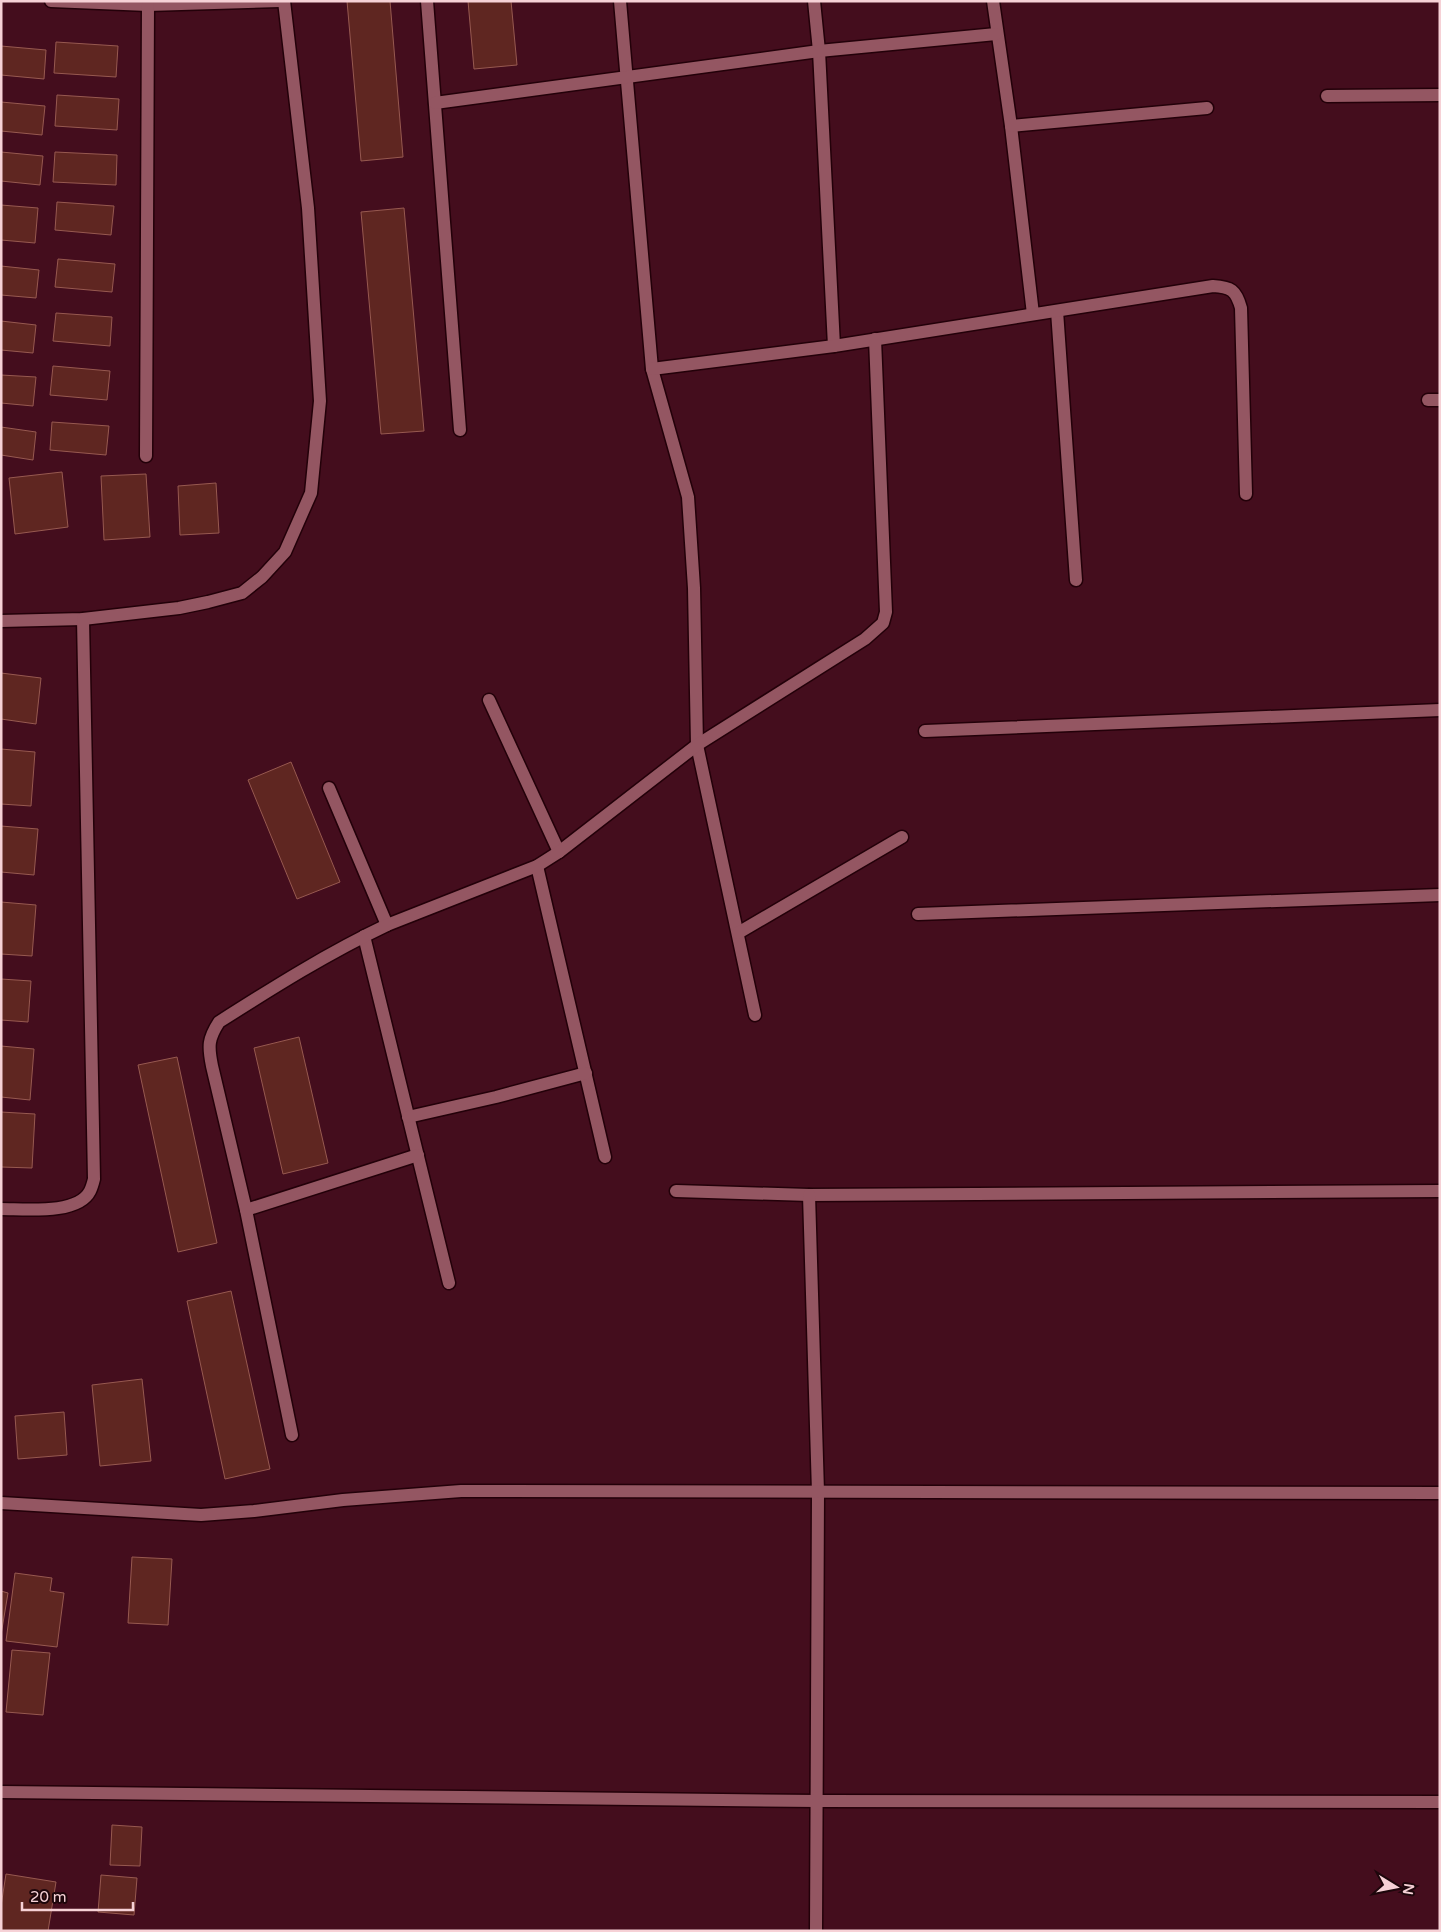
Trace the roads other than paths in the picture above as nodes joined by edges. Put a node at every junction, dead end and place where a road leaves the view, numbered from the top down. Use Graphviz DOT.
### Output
graph roads {
  1 [pos="51,1"];
  2 [pos="279,1"];
  3 [pos="284,1"];
  4 [pos="427,1"];
  5 [pos="620,1"];
  6 [pos="814,1"];
  7 [pos="992,1"];
  8 [pos="148,5"];
  9 [pos="996,34"];
  10 [pos="818,51"];
  11 [pos="626,77"];
  12 [pos="1327,96"];
  13 [pos="1440,96"];
  14 [pos="435,103"];
  15 [pos="1208,108"];
  16 [pos="1011,126"];
  17 [pos="1057,311"];
  18 [pos="1033,314"];
  19 [pos="876,339"];
  20 [pos="834,346"];
  21 [pos="652,369"];
  22 [pos="460,430"];
  23 [pos="146,456"];
  24 [pos="1246,494"];
  25 [pos="1076,580"];
  26 [pos="83,619"];
  27 [pos="1,621"];
  28 [pos="489,700"];
  29 [pos="1440,710"];
  30 [pos="925,731"];
  31 [pos="698,744"];
  32 [pos="329,788"];
  33 [pos="902,837"];
  34 [pos="559,852"];
  35 [pos="537,866"];
  36 [pos="1440,895"];
  37 [pos="918,914"];
  38 [pos="387,925"];
  39 [pos="738,933"];
  40 [pos="364,936"];
  41 [pos="755,1016"];
  42 [pos="586,1073"];
  43 [pos="408,1117"];
  44 [pos="418,1155"];
  45 [pos="605,1157"];
  46 [pos="676,1191"];
  47 [pos="1440,1191"];
  48 [pos="808,1195"];
  49 [pos="1,1209"];
  50 [pos="246,1210"];
  51 [pos="449,1283"];
  52 [pos="292,1435"];
  53 [pos="818,1492"];
  54 [pos="1440,1493"];
  55 [pos="1,1503"];
  56 [pos="1,1792"];
  57 [pos="817,1801"];
  58 [pos="1440,1802"];
  59 [pos="816,1931"];
  1 -- 8 [label="street"];
  2 -- 8 [label="street"];
  3 -- 26 [label="street"];
  4 -- 14 [label="street"];
  5 -- 11 [label="street"];
  6 -- 10 [label="street"];
  7 -- 9 [label="street"];
  8 -- 23 [label="street"];
  9 -- 10 [label="street"];
  9 -- 16 [label="street"];
  10 -- 11 [label="street"];
  10 -- 20 [label="street"];
  11 -- 14 [label="street"];
  11 -- 21 [label="street"];
  12 -- 13 [label="street"];
  14 -- 22 [label="street"];
  15 -- 16 [label="street"];
  16 -- 18 [label="street"];
  17 -- 18 [label="street"];
  17 -- 24 [label="street"];
  17 -- 25 [label="street"];
  18 -- 19 [label="street"];
  19 -- 20 [label="street"];
  19 -- 31 [label="street"];
  20 -- 21 [label="street"];
  21 -- 31 [label="street"];
  26 -- 27 [label="street"];
  26 -- 49 [label="street"];
  28 -- 34 [label="street"];
  29 -- 30 [label="street"];
  31 -- 34 [label="street"];
  31 -- 39 [label="street"];
  32 -- 38 [label="street"];
  33 -- 39 [label="street"];
  34 -- 35 [label="street"];
  35 -- 38 [label="street"];
  35 -- 42 [label="street"];
  36 -- 37 [label="street"];
  38 -- 40 [label="street"];
  39 -- 41 [label="street"];
  40 -- 43 [label="street"];
  40 -- 50 [label="street"];
  42 -- 43 [label="street"];
  42 -- 45 [label="street"];
  43 -- 44 [label="street"];
  44 -- 50 [label="street"];
  44 -- 51 [label="street"];
  46 -- 48 [label="street"];
  47 -- 48 [label="street"];
  48 -- 53 [label="street"];
  50 -- 52 [label="street"];
  53 -- 54 [label="street"];
  53 -- 55 [label="street"];
  53 -- 57 [label="street"];
  56 -- 57 [label="street"];
  57 -- 58 [label="street"];
  57 -- 59 [label="street"];
}
